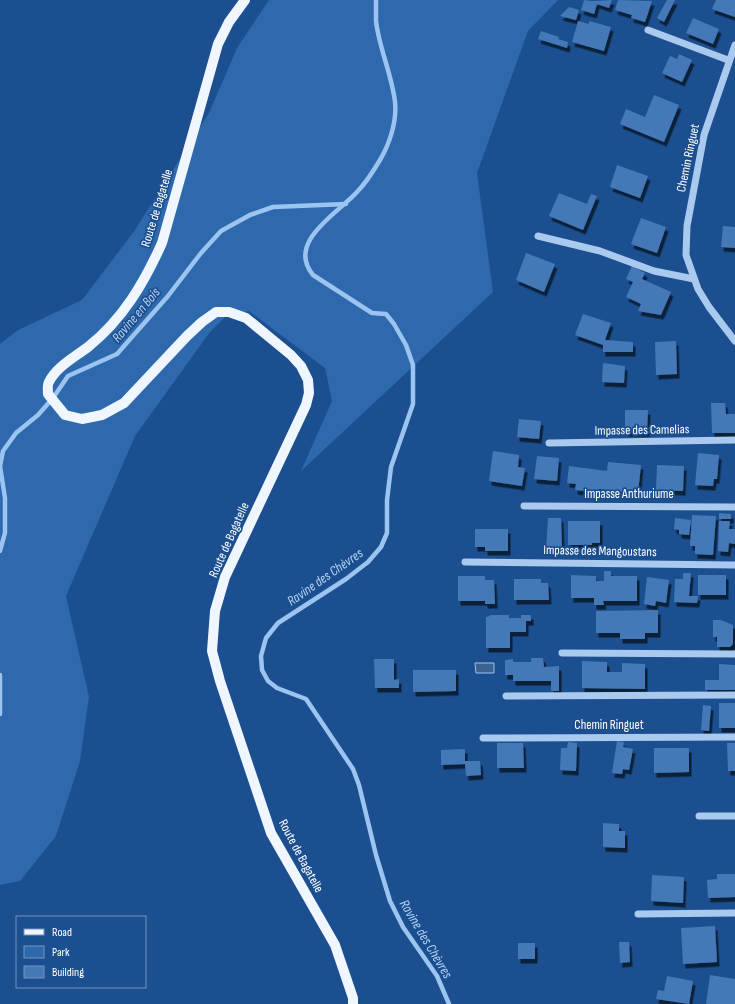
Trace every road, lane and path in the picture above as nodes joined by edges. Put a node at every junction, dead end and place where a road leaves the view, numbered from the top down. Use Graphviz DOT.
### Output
graph roads {
  1 [pos="245,0"];
  2 [pos="648,30"];
  3 [pos="735,45"];
  4 [pos="728,60"];
  5 [pos="538,236"];
  6 [pos="694,279"];
  7 [pos="735,341"];
  8 [pos="735,440"];
  9 [pos="549,443"];
  10 [pos="524,506"];
  11 [pos="735,507"];
  12 [pos="465,562"];
  13 [pos="735,565"];
  14 [pos="562,653"];
  15 [pos="735,654"];
  16 [pos="735,695"];
  17 [pos="506,696"];
  18 [pos="735,737"];
  19 [pos="483,738"];
  20 [pos="699,816"];
  21 [pos="735,816"];
  22 [pos="735,913"];
  23 [pos="638,914"];
  24 [pos="352,1004"];
  1 -- 24 [label="main road, Route de Bagatelle"];
  2 -- 4 [label="street"];
  3 -- 4 [label="street, Chemin Ringuet"];
  4 -- 6 [label="street, Chemin Ringuet"];
  5 -- 6 [label="street"];
  6 -- 7 [label="street, Chemin Ringuet"];
  8 -- 9 [label="street, Impasse des Camelias"];
  10 -- 11 [label="street, Impasse Anthuriume"];
  12 -- 13 [label="street, Impasse des Mangoustans"];
  14 -- 15 [label="street"];
  16 -- 17 [label="street"];
  18 -- 19 [label="street, Chemin Ringuet"];
  20 -- 21 [label="street"];
  22 -- 23 [label="street"];
}
